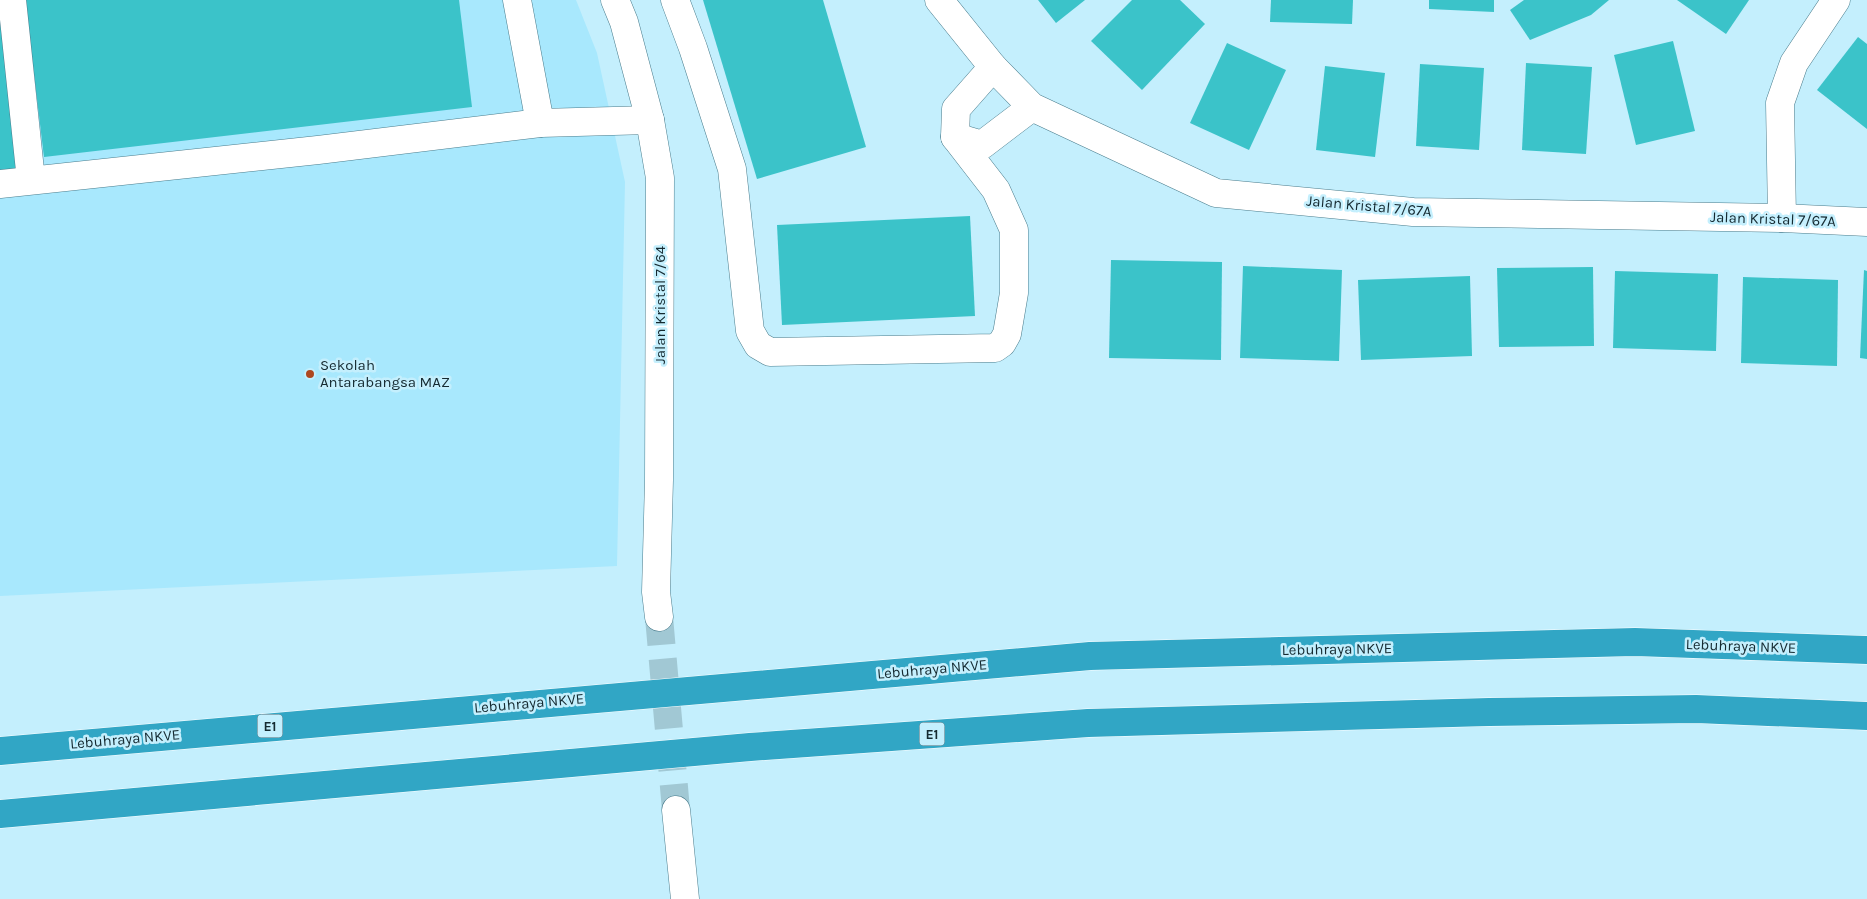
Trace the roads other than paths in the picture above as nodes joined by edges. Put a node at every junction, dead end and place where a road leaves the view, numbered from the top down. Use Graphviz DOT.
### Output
graph roads {
  1 [pos="12,0"];
  2 [pos="517,0"];
  3 [pos="615,0"];
  4 [pos="675,0"];
  5 [pos="938,0"];
  6 [pos="1836,0"];
  7 [pos="993,67"];
  8 [pos="1032,107"];
  9 [pos="650,120"];
  10 [pos="540,123"];
  11 [pos="955,137"];
  12 [pos="31,180"];
  13 [pos="0,184"];
  14 [pos="1782,218"];
  15 [pos="1867,222"];
  16 [pos="659,617"];
  17 [pos="1867,650"];
  18 [pos="1867,716"];
  19 [pos="0,751"];
  20 [pos="676,810"];
  21 [pos="0,814"];
  22 [pos="685,899"];
  1 -- 12 [label="street"];
  2 -- 10 [label="street"];
  3 -- 9 [label="street, Jalan Kristal 7/64"];
  4 -- 11 [label="street"];
  5 -- 7 [label="street, Jalan Kristal 7/67A"];
  6 -- 14 [label="street"];
  7 -- 8 [label="street, Jalan Kristal 7/67A"];
  7 -- 11 [label="street"];
  8 -- 11 [label="street"];
  8 -- 14 [label="street, Jalan Kristal 7/67A"];
  9 -- 10 [label="street"];
  9 -- 16 [label="street, Jalan Kristal 7/64"];
  10 -- 12 [label="street"];
  12 -- 13 [label="street"];
  14 -- 15 [label="street, Jalan Kristal 7/67A"];
  17 -- 19 [label="highway, Lebuhraya NKVE / E1"];
  18 -- 21 [label="highway, E1"];
  20 -- 22 [label="street"];
}
